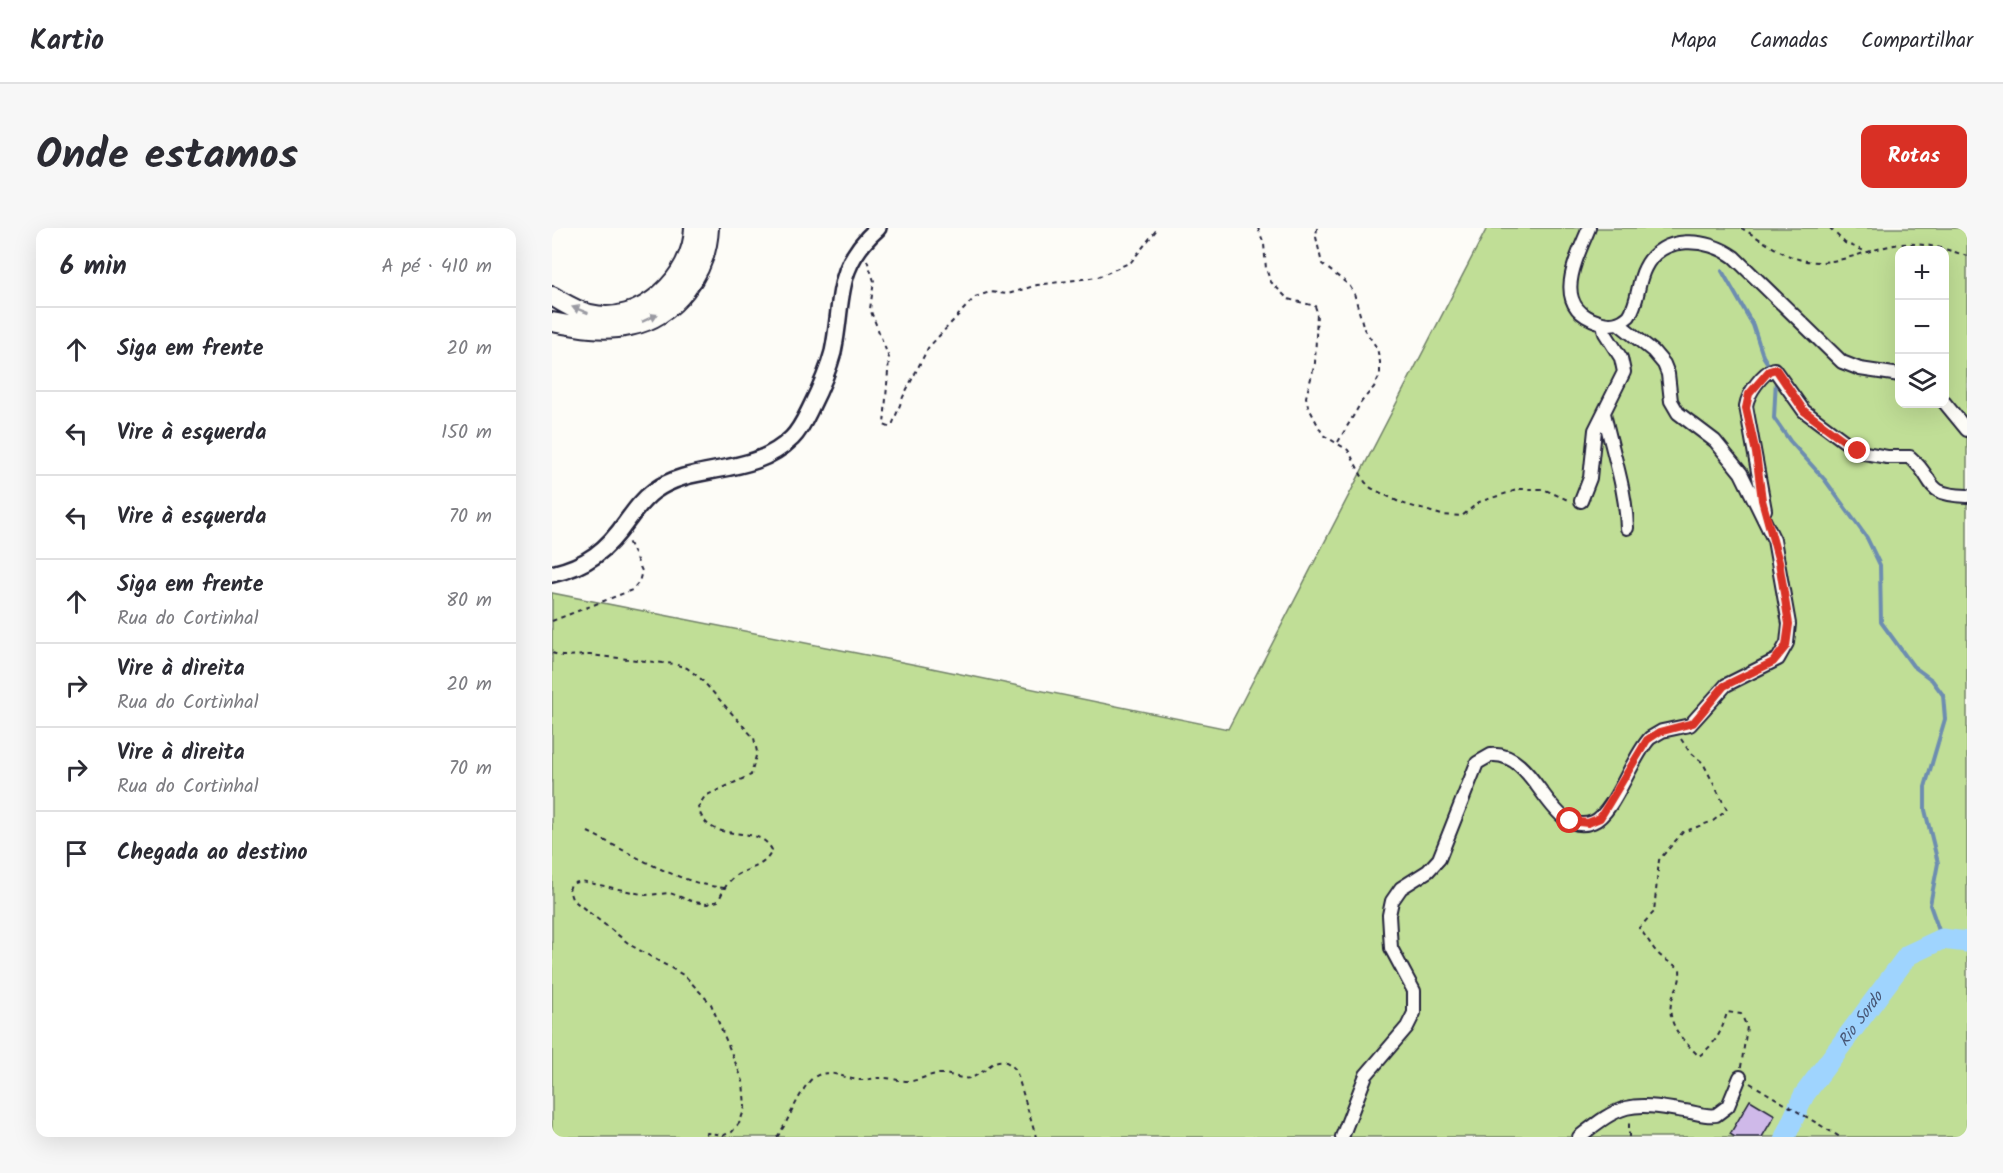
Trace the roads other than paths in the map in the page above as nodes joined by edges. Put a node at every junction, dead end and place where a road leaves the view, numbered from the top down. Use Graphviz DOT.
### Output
graph roads {
  1 [pos="694,228"];
  2 [pos="709,228"];
  3 [pos="878,228"];
  4 [pos="1588,228"];
  5 [pos="552,297"];
  6 [pos="552,322"];
  7 [pos="1603,323"];
  8 [pos="1618,323"];
  9 [pos="1895,374"];
  10 [pos="1949,408"];
  11 [pos="1604,413"];
  12 [pos="1967,430"];
  13 [pos="1967,496"];
  14 [pos="1581,501"];
  15 [pos="1627,528"];
  16 [pos="1769,528"];
  17 [pos="552,574"];
  18 [pos="1740,1077"];
  19 [pos="1342,1137"];
  20 [pos="1579,1137"];
  1 -- 5 [label="highway, one-way"];
  6 -- 2 [label="highway, one-way"];
  3 -- 17 [label="main road"];
  4 -- 7 [label="street"];
  7 -- 8 [label="street"];
  7 -- 11 [label="street"];
  8 -- 9 [label="street"];
  8 -- 16 [label="street"];
  10 -- 12 [label="street"];
  11 -- 14 [label="street"];
  11 -- 15 [label="street"];
  13 -- 16 [label="street"];
  16 -- 19 [label="street"];
  18 -- 20 [label="street"];
}
